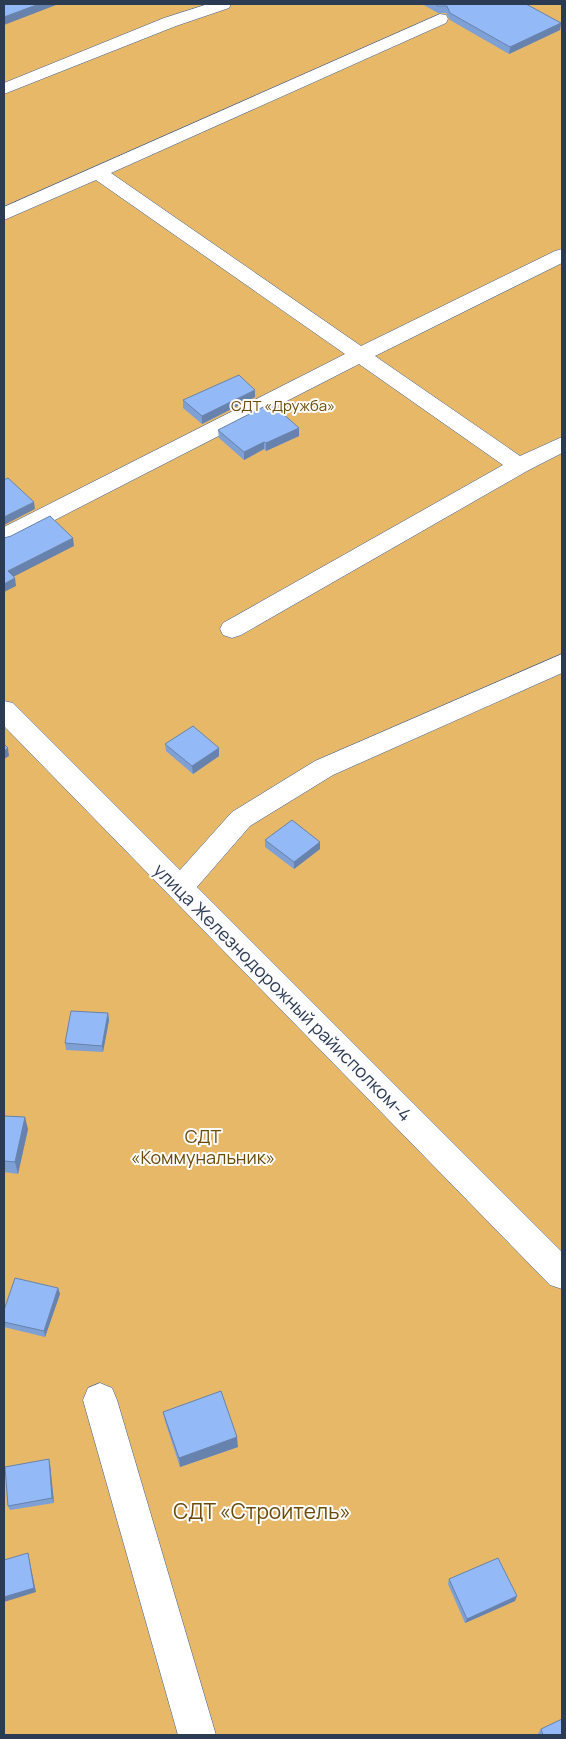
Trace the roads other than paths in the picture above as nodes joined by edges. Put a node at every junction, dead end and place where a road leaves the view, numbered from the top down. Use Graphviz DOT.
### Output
graph roads {
  1 [pos="223,4"];
  2 [pos="440,19"];
  3 [pos="4,89"];
  4 [pos="97,172"];
  5 [pos="4,214"];
  6 [pos="562,255"];
  7 [pos="360,355"];
  8 [pos="562,444"];
  9 [pos="519,466"];
  10 [pos="4,537"];
  11 [pos="232,629"];
  12 [pos="562,663"];
  13 [pos="4,710"];
  14 [pos="180,888"];
  15 [pos="562,1274"];
  16 [pos="100,1400"];
  17 [pos="197,1735"];
  1 -- 3 [label="street"];
  2 -- 4 [label="street"];
  4 -- 5 [label="street"];
  4 -- 7 [label="street"];
  6 -- 7 [label="street"];
  7 -- 9 [label="street"];
  7 -- 10 [label="street"];
  8 -- 9 [label="street"];
  9 -- 11 [label="street"];
  12 -- 14 [label="street"];
  13 -- 14 [label="street, улица Железнодорожный райисполком-4"];
  14 -- 15 [label="street, улица Железнодорожный райисполком-4"];
  16 -- 17 [label="street"];
}
